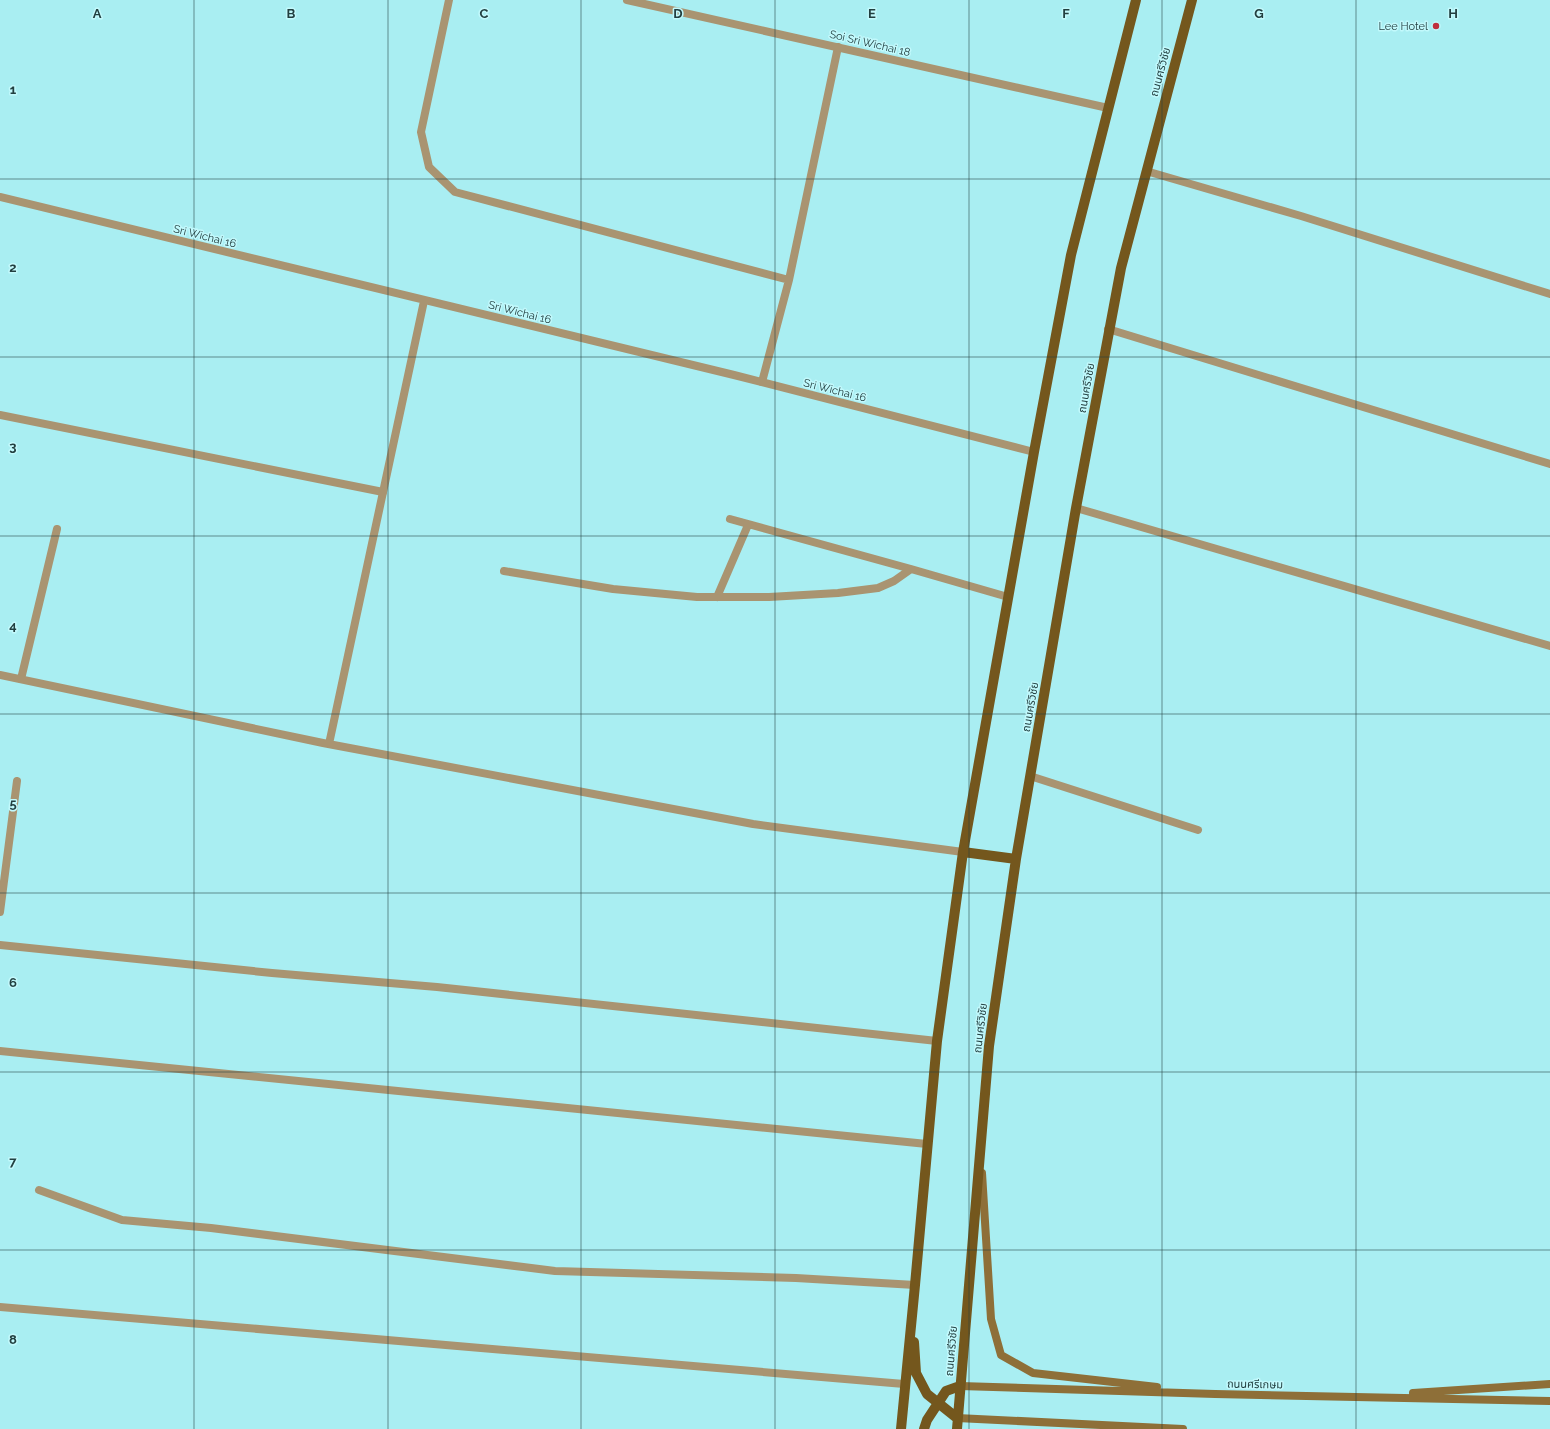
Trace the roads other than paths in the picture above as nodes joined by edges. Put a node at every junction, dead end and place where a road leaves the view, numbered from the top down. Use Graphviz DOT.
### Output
graph roads {
  1 [pos="448,0"];
  2 [pos="627,0"];
  3 [pos="1136,0"];
  4 [pos="1192,0"];
  5 [pos="838,47"];
  6 [pos="1108,108"];
  7 [pos="1146,171"];
  8 [pos="0,198"];
  9 [pos="789,280"];
  10 [pos="1550,294"];
  11 [pos="424,301"];
  12 [pos="1108,329"];
  13 [pos="762,382"];
  14 [pos="0,415"];
  15 [pos="1034,452"];
  16 [pos="1550,464"];
  17 [pos="383,492"];
  18 [pos="1076,508"];
  19 [pos="730,520"];
  20 [pos="748,525"];
  21 [pos="57,528"];
  22 [pos="911,570"];
  23 [pos="504,571"];
  24 [pos="717,597"];
  25 [pos="1008,597"];
  26 [pos="1550,646"];
  27 [pos="0,675"];
  28 [pos="21,679"];
  29 [pos="329,744"];
  30 [pos="1030,776"];
  31 [pos="17,781"];
  32 [pos="1198,830"];
  33 [pos="963,852"];
  34 [pos="1016,859"];
  35 [pos="3,865"];
  36 [pos="0,912"];
  37 [pos="0,945"];
  38 [pos="937,1041"];
  39 [pos="0,1051"];
  40 [pos="927,1144"];
  41 [pos="981,1152"];
  42 [pos="39,1190"];
  43 [pos="915,1285"];
  44 [pos="0,1307"];
  45 [pos="912,1318"];
  46 [pos="904,1384"];
  47 [pos="1550,1384"];
  48 [pos="960,1386"];
  49 [pos="1215,1394"];
  50 [pos="1358,1397"];
  51 [pos="1550,1401"];
  52 [pos="938,1403"];
  53 [pos="958,1418"];
  54 [pos="901,1429"];
  55 [pos="924,1429"];
  56 [pos="957,1429"];
  57 [pos="1183,1429"];
  1 -- 9 [label="street"];
  2 -- 5 [label="street, Soi Sri Wichai 18"];
  3 -- 6 [label="main road"];
  4 -- 7 [label="main road, ถนนศรีวิชัย"];
  5 -- 6 [label="street, Soi Sri Wichai 18"];
  5 -- 9 [label="street"];
  6 -- 15 [label="main road"];
  7 -- 10 [label="street"];
  7 -- 12 [label="main road, ถนนศรีวิชัย"];
  8 -- 11 [label="street, Sri Wichai 16"];
  9 -- 13 [label="street"];
  11 -- 13 [label="street, Sri Wichai 16"];
  11 -- 17 [label="street"];
  12 -- 16 [label="street"];
  12 -- 18 [label="main road, ถนนศรีวิชัย"];
  13 -- 15 [label="street, Sri Wichai 16"];
  14 -- 17 [label="street"];
  15 -- 25 [label="main road"];
  17 -- 29 [label="street"];
  18 -- 26 [label="street"];
  18 -- 30 [label="main road, ถนนศรีวิชัย"];
  19 -- 20 [label="street"];
  20 -- 22 [label="street"];
  20 -- 24 [label="street"];
  21 -- 28 [label="street"];
  22 -- 24 [label="street"];
  22 -- 25 [label="street"];
  23 -- 24 [label="street"];
  25 -- 33 [label="main road"];
  27 -- 28 [label="street"];
  28 -- 29 [label="street"];
  29 -- 33 [label="street"];
  30 -- 32 [label="street"];
  30 -- 34 [label="main road, ถนนศรีวิชัย"];
  31 -- 35 [label="street"];
  33 -- 34 [label="main road"];
  33 -- 38 [label="main road"];
  34 -- 41 [label="main road, ถนนศรีวิชัย"];
  35 -- 36 [label="street"];
  37 -- 38 [label="street"];
  38 -- 40 [label="main road"];
  39 -- 40 [label="street"];
  40 -- 43 [label="main road"];
  41 -- 48 [label="main road, ถนนศรีวิชัย"];
  41 -- 49 [label="main road"];
  42 -- 43 [label="street"];
  43 -- 45 [label="main road"];
  44 -- 46 [label="street"];
  45 -- 46 [label="main road"];
  45 -- 52 [label="main road"];
  46 -- 54 [label="main road"];
  47 -- 50 [label="main road"];
  48 -- 49 [label="main road, ถนนศรีเกษม"];
  48 -- 52 [label="main road"];
  48 -- 53 [label="main road, ถนนศรีวิชัย"];
  49 -- 50 [label="main road, ถนนศรีเกษม"];
  50 -- 51 [label="main road, ถนนศรีเกษม"];
  52 -- 53 [label="main road"];
  52 -- 55 [label="main road"];
  53 -- 56 [label="main road, ถนนศรีวิชัย"];
  53 -- 57 [label="main road"];
}
